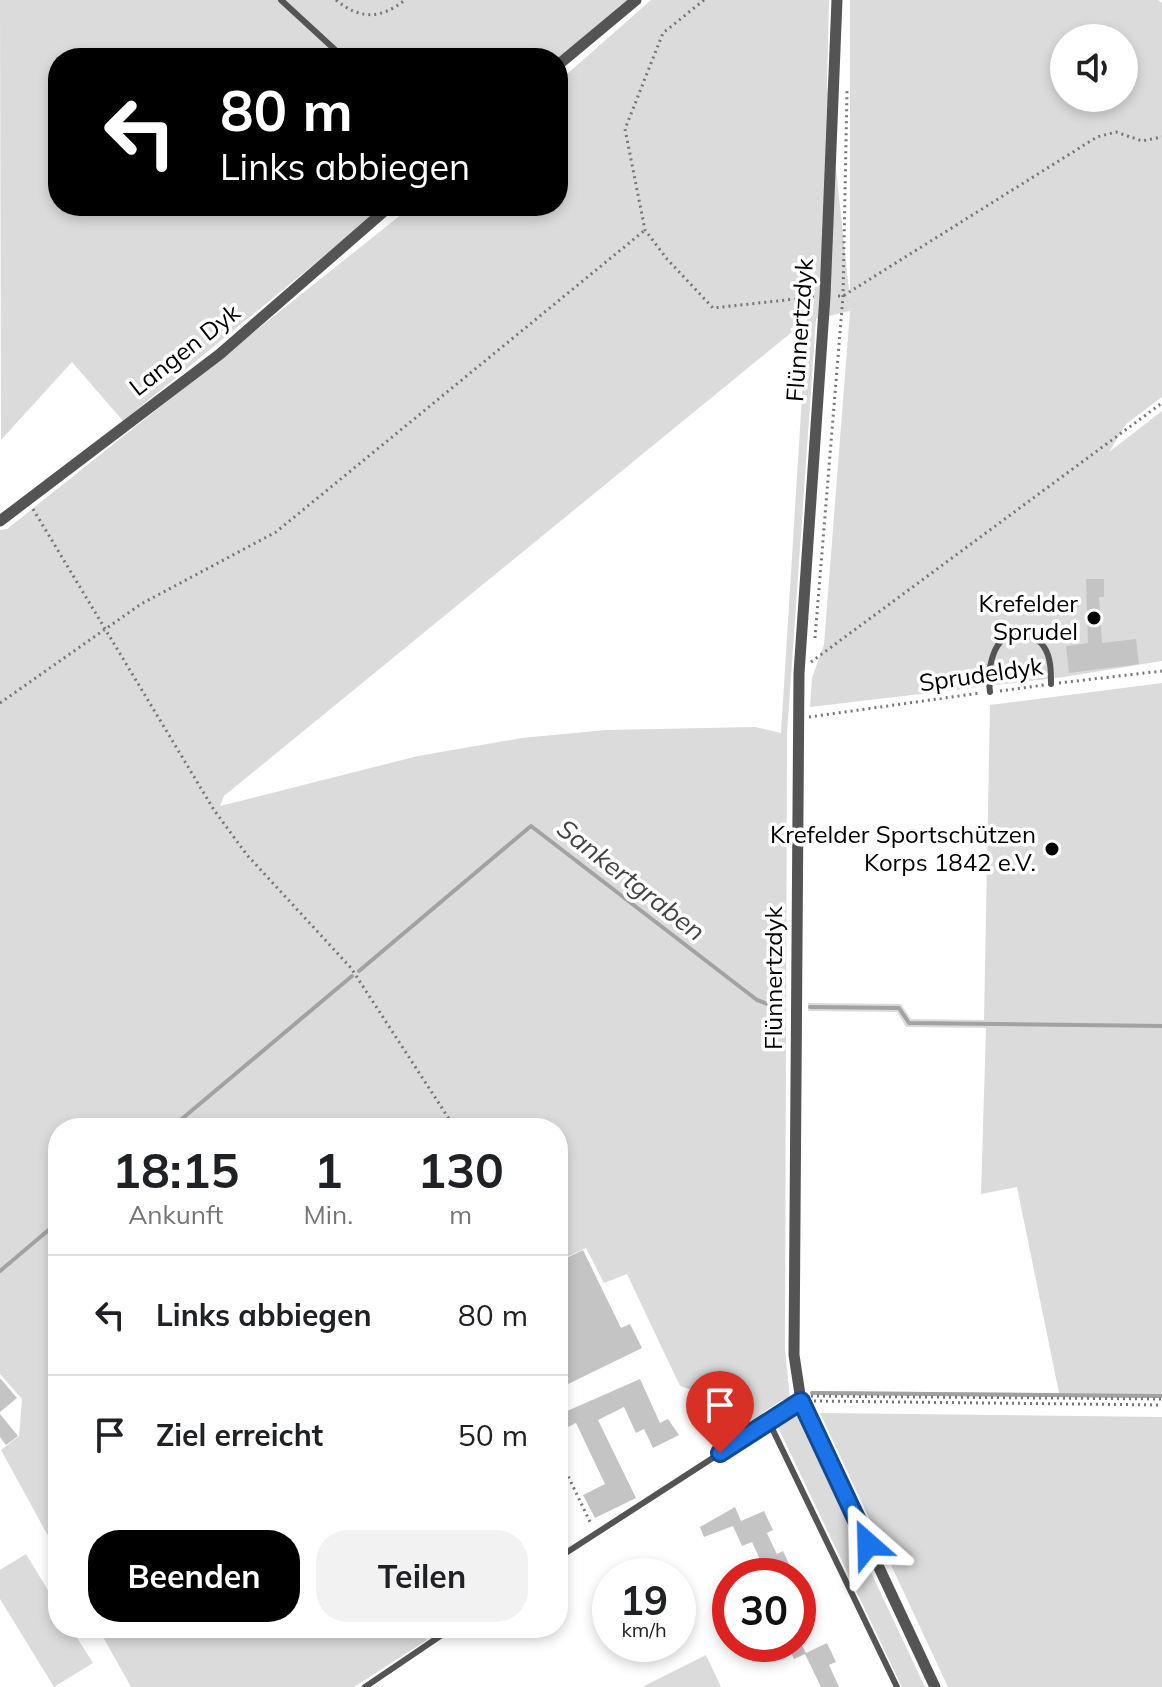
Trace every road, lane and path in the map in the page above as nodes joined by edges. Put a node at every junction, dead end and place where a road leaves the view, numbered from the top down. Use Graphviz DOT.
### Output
graph roads {
  1 [pos="281,0"];
  2 [pos="336,0"];
  3 [pos="405,0"];
  4 [pos="636,0"];
  5 [pos="837,0"];
  6 [pos="701,1"];
  7 [pos="333,48"];
  8 [pos="568,57"];
  9 [pos="847,78"];
  10 [pos="1162,137"];
  11 [pos="379,216"];
  12 [pos="645,230"];
  13 [pos="825,296"];
  14 [pos="843,296"];
  15 [pos="1162,403"];
  16 [pos="26,500"];
  17 [pos="0,521"];
  18 [pos="105,630"];
  19 [pos="814,640"];
  20 [pos="812,652"];
  21 [pos="1162,671"];
  22 [pos="1051,684"];
  23 [pos="990,692"];
  24 [pos="0,703"];
  25 [pos="805,717"];
  26 [pos="448,1118"];
  27 [pos="801,1401"];
  28 [pos="1162,1402"];
  29 [pos="769,1422"];
  30 [pos="568,1476"];
  31 [pos="596,1533"];
  32 [pos="568,1551"];
  33 [pos="437,1638"];
  34 [pos="365,1687"];
  35 [pos="897,1687"];
  36 [pos="935,1687"];
  1 -- 7 [label="lane"];
  2 -- 3 [label="path"];
  4 -- 8 [label="street"];
  5 -- 13 [label="street, Flünnertzdyk"];
  6 -- 12 [label="path"];
  9 -- 14 [label="path"];
  10 -- 14 [label="path"];
  11 -- 16 [label="street, Langen Dyk"];
  12 -- 13 [label="path"];
  12 -- 18 [label="path"];
  13 -- 27 [label="street, Flünnertzdyk"];
  14 -- 19 [label="path"];
  15 -- 20 [label="path"];
  16 -- 17 [label="street, Langen Dyk"];
  16 -- 18 [label="path"];
  18 -- 24 [label="path"];
  18 -- 26 [label="path"];
  21 -- 22 [label="path, Sprudeldyk"];
  22 -- 23 [label="path, Sprudeldyk"];
  22 -- 23 [label="lane"];
  23 -- 25 [label="path, Sprudeldyk"];
  27 -- 28 [label="path"];
  27 -- 29 [label="lane"];
  27 -- 36 [label="street, Flünnertzdyk"];
  29 -- 31 [label="lane"];
  29 -- 35 [label="lane"];
  30 -- 31 [label="path"];
  31 -- 32 [label="lane"];
  33 -- 34 [label="lane"];
}
